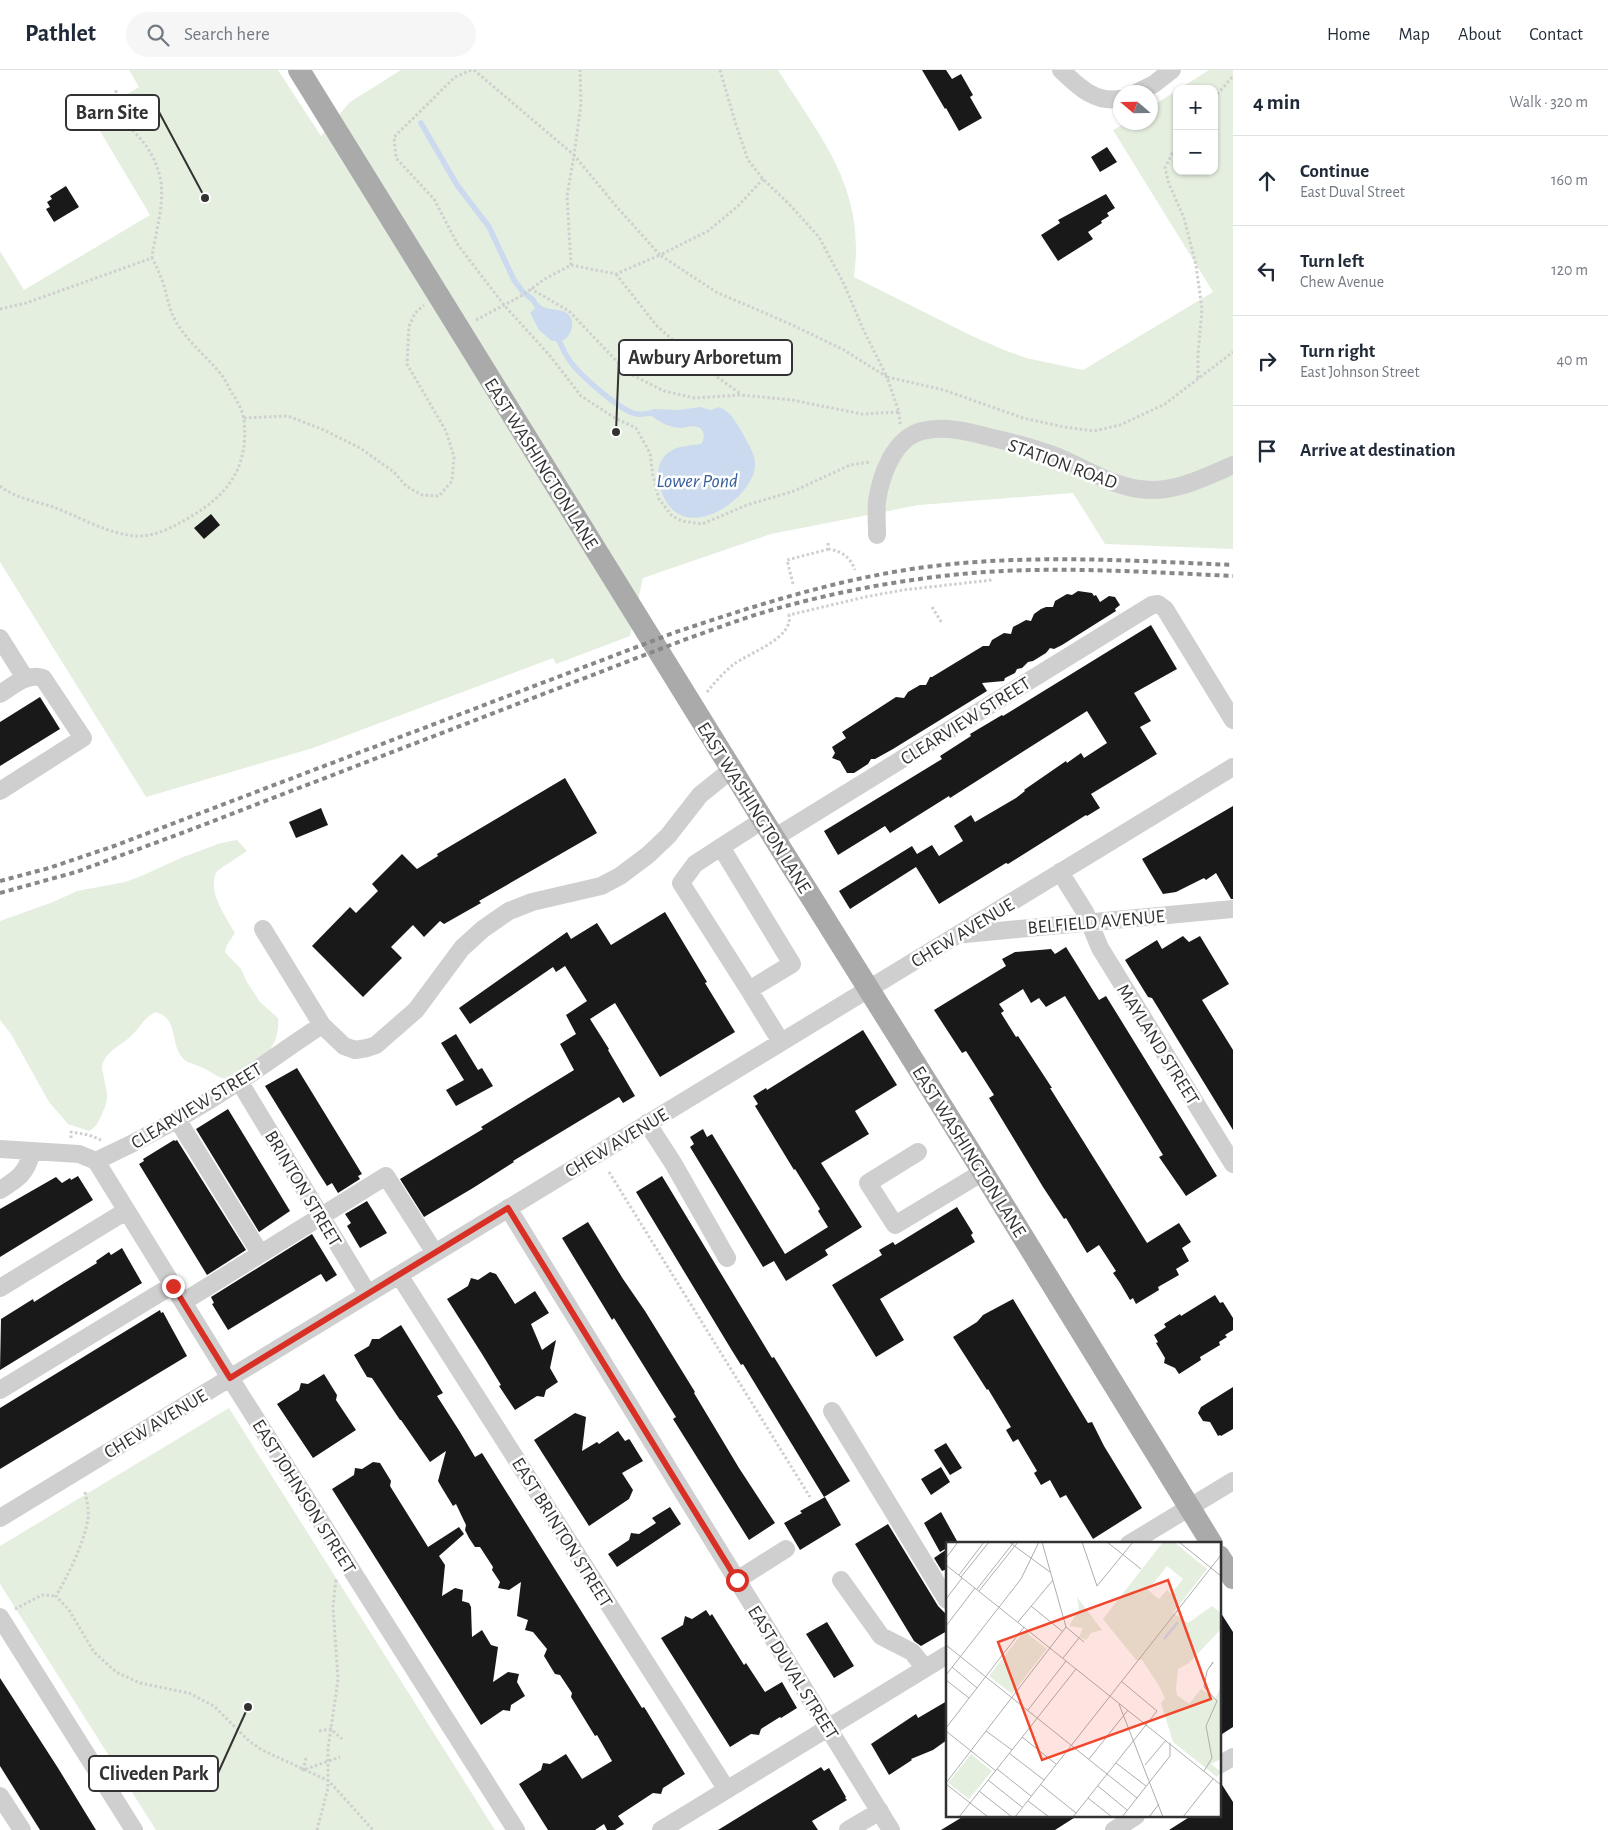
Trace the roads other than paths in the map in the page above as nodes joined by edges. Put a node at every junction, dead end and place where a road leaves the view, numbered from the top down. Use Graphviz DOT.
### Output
graph roads {
  1 [pos="299,70"];
  2 [pos="1061,70"];
  3 [pos="1172,70"];
  4 [pos="1152,85"];
  5 [pos="1113,100"];
  6 [pos="1233,464"];
  7 [pos="877,535"];
  8 [pos="0,638"];
  9 [pos="26,678"];
  10 [pos="0,694"];
  11 [pos="1232,716"];
  12 [pos="1233,767"];
  13 [pos="732,770"];
  14 [pos="0,791"];
  15 [pos="768,829"];
  16 [pos="721,847"];
  17 [pos="1060,872"];
  18 [pos="1233,909"];
  19 [pos="1090,922"];
  20 [pos="263,929"];
  21 [pos="958,934"];
  22 [pos="868,989"];
  23 [pos="749,990"];
  24 [pos="322,1025"];
  25 [pos="781,1042"];
  26 [pos="239,1082"];
  27 [pos="177,1119"];
  28 [pos="647,1123"];
  29 [pos="0,1149"];
  30 [pos="32,1151"];
  31 [pos="918,1152"];
  32 [pos="96,1161"];
  33 [pos="1233,1164"];
  34 [pos="984,1172"];
  35 [pos="0,1190"];
  36 [pos="508,1208"];
  37 [pos="126,1211"];
  38 [pos="321,1216"];
  39 [pos="260,1253"];
  40 [pos="435,1253"];
  41 [pos="727,1258"];
  42 [pos="399,1275"];
  43 [pos="173,1286"];
  44 [pos="0,1288"];
  45 [pos="368,1294"];
  46 [pos="183,1302"];
  47 [pos="230,1378"];
  48 [pos="0,1390"];
  49 [pos="832,1411"];
  50 [pos="1233,1480"];
  51 [pos="1189,1507"];
  52 [pos="0,1518"];
  53 [pos="1132,1542"];
  54 [pos="1211,1542"];
  55 [pos="786,1549"];
  56 [pos="1220,1558"];
  57 [pos="1233,1578"];
  58 [pos="737,1580"];
  59 [pos="841,1580"];
  60 [pos="946,1598"];
  61 [pos="7,1614"];
  62 [pos="946,1656"];
  63 [pos="925,1668"];
  64 [pos="828,1728"];
  65 [pos="1233,1756"];
  66 [pos="1220,1764"];
  67 [pos="727,1790"];
  68 [pos="0,1796"];
  69 [pos="880,1811"];
  70 [pos="1133,1818"];
  71 [pos="22,1830"];
  72 [pos="134,1830"];
  73 [pos="516,1830"];
  74 [pos="661,1830"];
  75 [pos="848,1830"];
  76 [pos="891,1830"];
  77 [pos="1114,1830"];
  1 -- 13 [label="main road, EAST WASHINGTON LANE"];
  2 -- 5 [label="street"];
  3 -- 4 [label="street"];
  6 -- 7 [label="street, STATION ROAD"];
  8 -- 9 [label="street"];
  9 -- 10 [label="street"];
  9 -- 14 [label="street"];
  11 -- 15 [label="street, CLEARVIEW STREET"];
  12 -- 17 [label="street, CHEW AVENUE"];
  13 -- 15 [label="main road, EAST WASHINGTON LANE"];
  13 -- 24 [label="street"];
  15 -- 16 [label="street, CLEARVIEW STREET"];
  15 -- 22 [label="main road, EAST WASHINGTON LANE"];
  16 -- 23 [label="street, CLEARVIEW STREET"];
  16 -- 23 [label="street"];
  17 -- 19 [label="street, MAYLAND STREET"];
  17 -- 21 [label="street, CHEW AVENUE"];
  18 -- 19 [label="street, BELFIELD AVENUE"];
  19 -- 21 [label="street, BELFIELD AVENUE"];
  19 -- 33 [label="street, MAYLAND STREET"];
  20 -- 24 [label="street"];
  21 -- 22 [label="street, CHEW AVENUE"];
  22 -- 25 [label="street, CHEW AVENUE"];
  22 -- 34 [label="main road, EAST WASHINGTON LANE"];
  23 -- 25 [label="street"];
  24 -- 26 [label="street, CLEARVIEW STREET"];
  25 -- 28 [label="street, CHEW AVENUE"];
  26 -- 27 [label="street, CLEARVIEW STREET"];
  26 -- 38 [label="street, BRINTON STREET"];
  27 -- 32 [label="street, CLEARVIEW STREET"];
  27 -- 39 [label="street"];
  28 -- 36 [label="street, CHEW AVENUE"];
  28 -- 41 [label="street"];
  29 -- 30 [label="street"];
  30 -- 32 [label="street"];
  30 -- 35 [label="street"];
  31 -- 34 [label="street"];
  32 -- 37 [label="street, EAST JOHNSON STREET"];
  34 -- 51 [label="main road, EAST WASHINGTON LANE"];
  36 -- 40 [label="street, CHEW AVENUE"];
  36 -- 58 [label="street, EAST DUVAL STREET"];
  37 -- 43 [label="street, EAST JOHNSON STREET"];
  37 -- 44 [label="street"];
  38 -- 39 [label="street"];
  38 -- 40 [label="street"];
  38 -- 45 [label="street, BRINTON STREET"];
  39 -- 46 [label="street"];
  40 -- 42 [label="street, CHEW AVENUE"];
  42 -- 45 [label="street, CHEW AVENUE"];
  42 -- 67 [label="street, EAST BRINTON STREET"];
  43 -- 46 [label="street, EAST JOHNSON STREET"];
  43 -- 48 [label="street"];
  45 -- 47 [label="street, CHEW AVENUE"];
  46 -- 47 [label="street, EAST JOHNSON STREET"];
  47 -- 52 [label="street, CHEW AVENUE"];
  47 -- 73 [label="street, EAST JOHNSON STREET"];
  49 -- 60 [label="street"];
  50 -- 51 [label="street"];
  51 -- 53 [label="street"];
  51 -- 54 [label="main road, EAST WASHINGTON LANE"];
  55 -- 58 [label="street"];
  56 -- 57 [label="main road"];
  58 -- 64 [label="street, EAST DUVAL STREET"];
  59 -- 63 [label="street"];
  61 -- 72 [label="street"];
  62 -- 63 [label="street"];
  63 -- 64 [label="street"];
  64 -- 67 [label="street"];
  64 -- 69 [label="street, EAST DUVAL STREET"];
  65 -- 66 [label="street"];
  67 -- 74 [label="street"];
  68 -- 71 [label="street"];
  69 -- 75 [label="street"];
  69 -- 76 [label="street, EAST DUVAL STREET"];
  70 -- 77 [label="street"];
}
